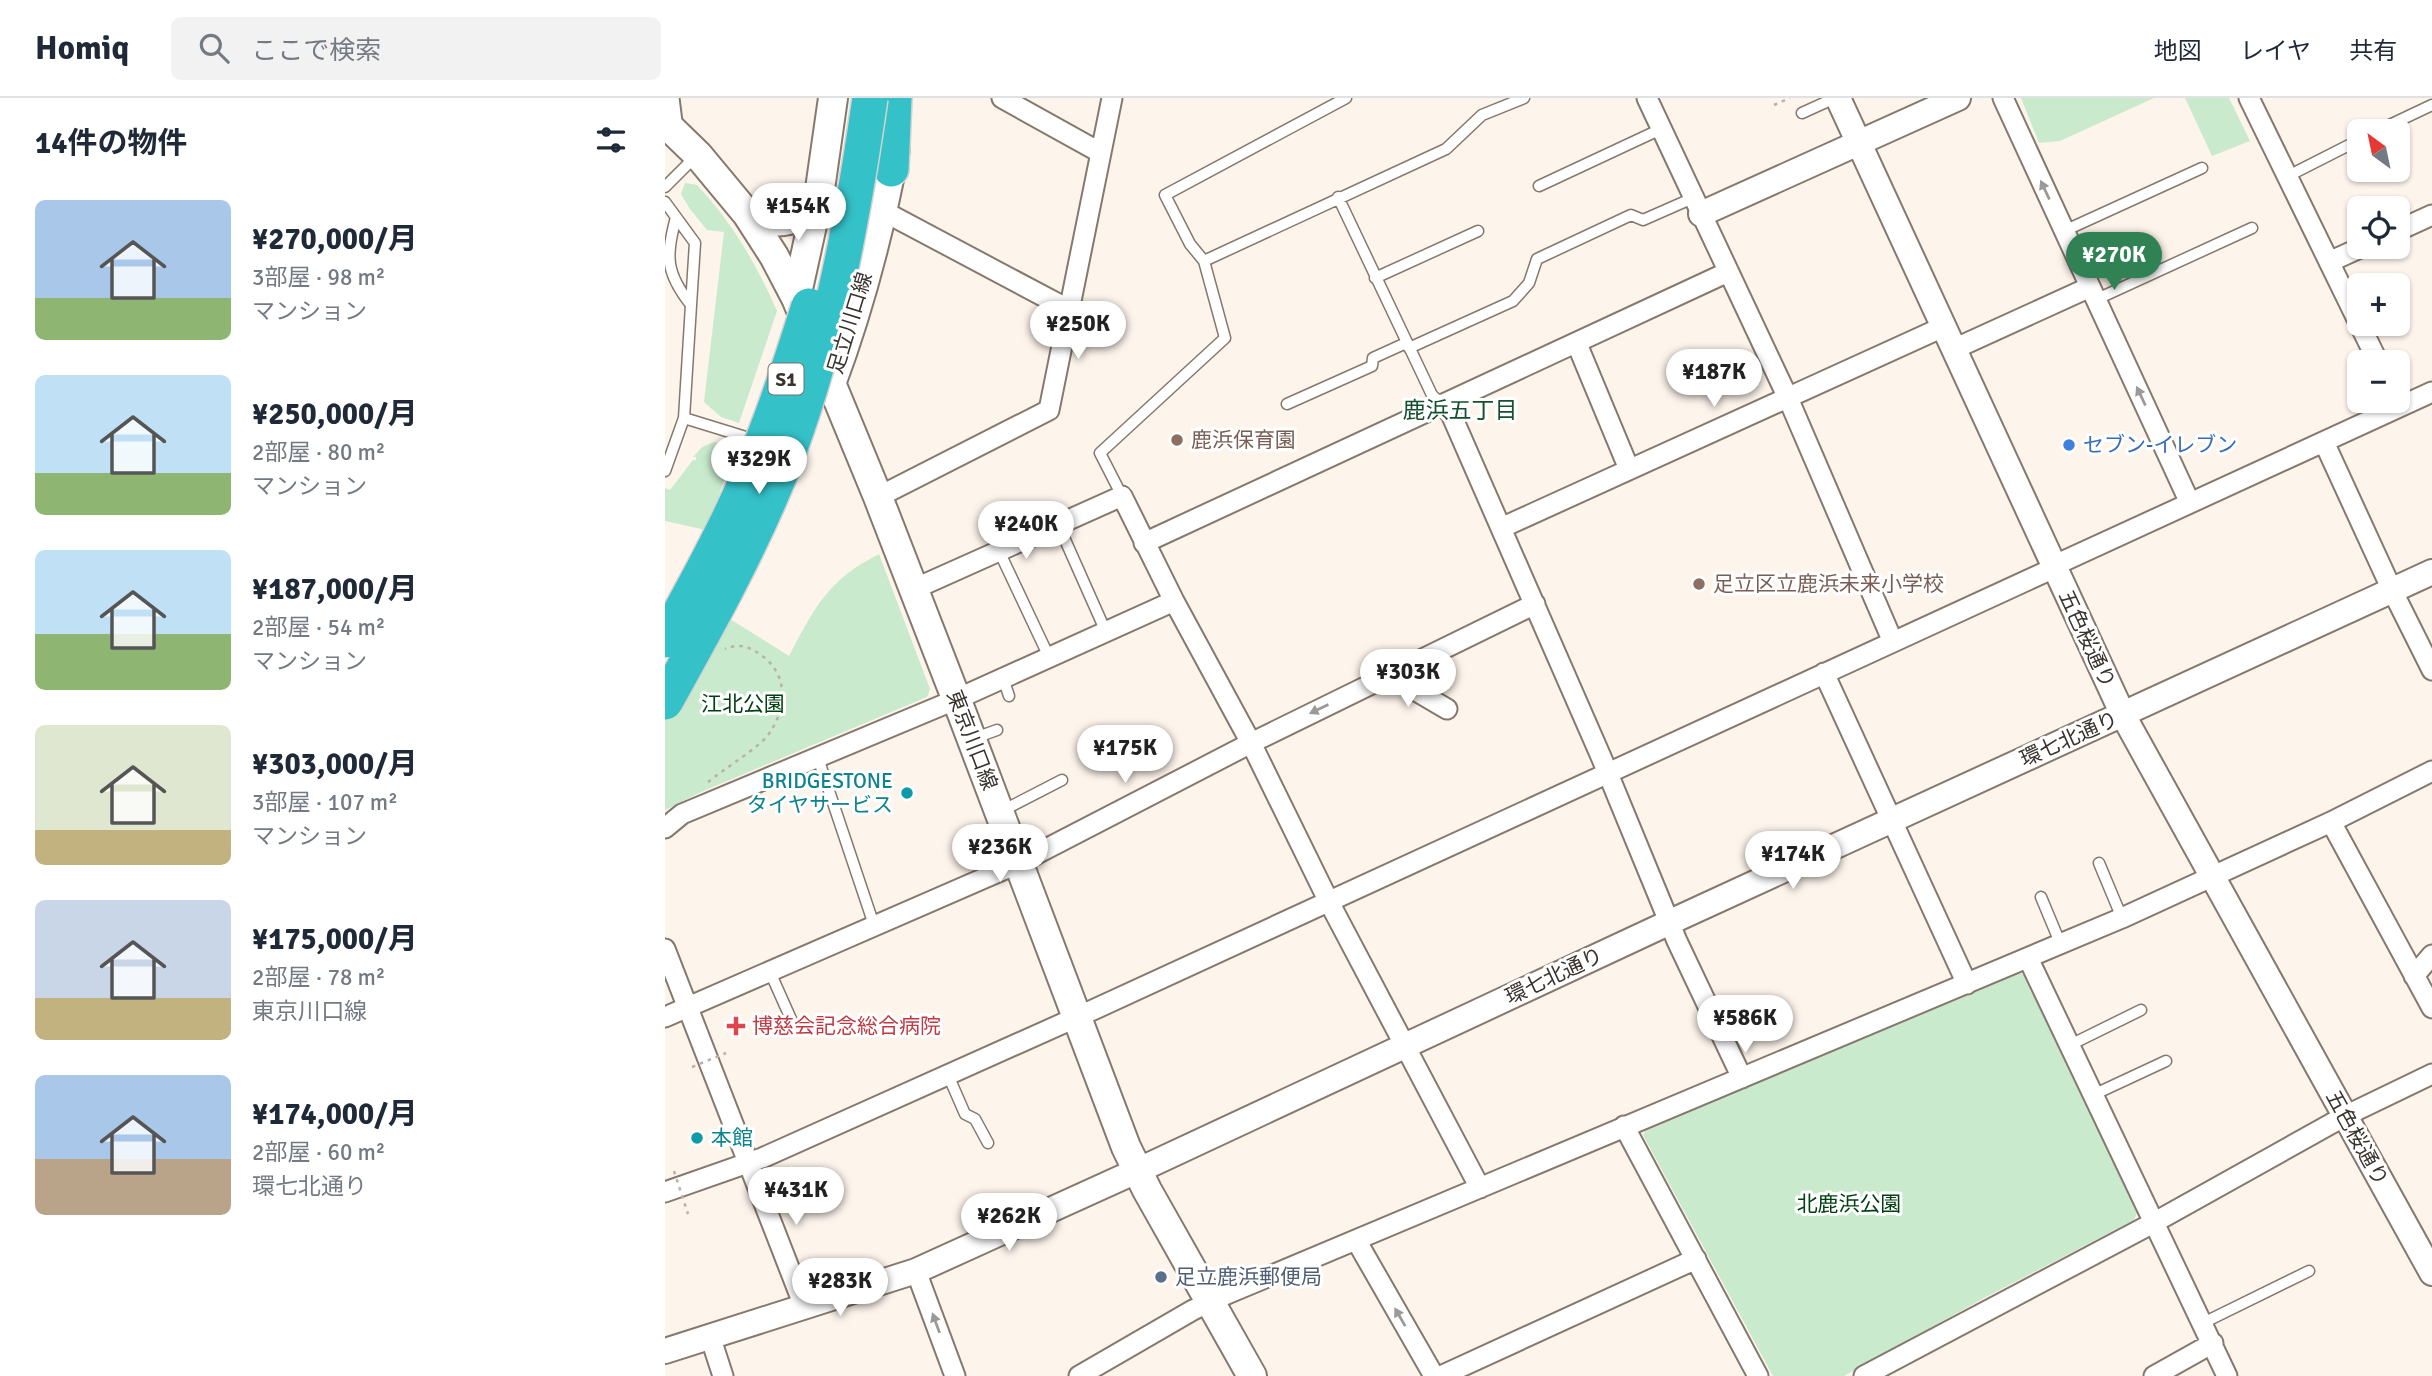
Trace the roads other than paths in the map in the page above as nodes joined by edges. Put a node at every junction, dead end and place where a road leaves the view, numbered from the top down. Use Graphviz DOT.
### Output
graph roads {
  1 [pos="669,98"];
  2 [pos="833,98"];
  3 [pos="848,98"];
  4 [pos="870,98"];
  5 [pos="894,98"];
  6 [pos="904,98"];
  7 [pos="1002,98"];
  8 [pos="1112,98"];
  9 [pos="1346,98"];
  10 [pos="1524,98"];
  11 [pos="1647,98"];
  12 [pos="1837,98"];
  13 [pos="1958,98"];
  14 [pos="2003,98"];
  15 [pos="2251,99"];
  16 [pos="2432,105"];
  17 [pos="1802,113"];
  18 [pos="2402,119"];
  19 [pos="669,127"];
  20 [pos="1661,129"];
  21 [pos="1859,143"];
  22 [pos="2347,146"];
  23 [pos="1101,153"];
  24 [pos="698,155"];
  25 [pos="2202,167"];
  26 [pos="891,169"];
  27 [pos="2288,176"];
  28 [pos="1539,186"];
  29 [pos="665,187"];
  30 [pos="820,189"];
  31 [pos="1338,197"];
  32 [pos="665,202"];
  33 [pos="1697,206"];
  34 [pos="883,211"];
  35 [pos="747,214"];
  36 [pos="2432,215"];
  37 [pos="676,217"];
  38 [pos="2410,225"];
  39 [pos="2252,228"];
  40 [pos="1478,231"];
  41 [pos="2064,231"];
  42 [pos="2347,254"];
  43 [pos="1204,261"];
  44 [pos="2329,262"];
  45 [pos="1728,272"];
  46 [pos="1375,278"];
  47 [pos="2092,293"];
  48 [pos="796,298"];
  49 [pos="691,304"];
  50 [pos="1068,307"];
  51 [pos="1949,338"];
  52 [pos="1577,344"];
  53 [pos="1407,346"];
  54 [pos="2372,350"];
  55 [pos="831,384"];
  56 [pos="2432,392"];
  57 [pos="1788,398"];
  58 [pos="2410,400"];
  59 [pos="1287,404"];
  60 [pos="1442,404"];
  61 [pos="2380,413"];
  62 [pos="684,418"];
  63 [pos="750,438"];
  64 [pos="2324,442"];
  65 [pos="666,465"];
  66 [pos="1629,469"];
  67 [pos="1122,496"];
  68 [pos="878,497"];
  69 [pos="2190,503"];
  70 [pos="1058,524"];
  71 [pos="1501,528"];
  72 [pos="1144,543"];
  73 [pos="999,551"];
  74 [pos="2053,567"];
  75 [pos="2432,572"];
  76 [pos="914,589"];
  77 [pos="2392,590"];
  78 [pos="1174,601"];
  79 [pos="1535,604"];
  80 [pos="697,615"];
  81 [pos="1106,632"];
  82 [pos="665,640"];
  83 [pos="1893,642"];
  84 [pos="1049,657"];
  85 [pos="665,669"];
  86 [pos="2432,670"];
  87 [pos="1824,673"];
  88 [pos="1389,675"];
  89 [pos="957,699"];
  90 [pos="665,702"];
  91 [pos="1447,709"];
  92 [pos="2123,715"];
  93 [pos="1251,743"];
  94 [pos="818,758"];
  95 [pos="2432,771"];
  96 [pos="1608,772"];
  97 [pos="1062,780"];
  98 [pos="999,812"];
  99 [pos="1892,820"];
  100 [pos="2331,822"];
  101 [pos="665,828"];
  102 [pos="1019,863"];
  103 [pos="2099,863"];
  104 [pos="2212,877"];
  105 [pos="2041,897"];
  106 [pos="1329,902"];
  107 [pos="2122,918"];
  108 [pos="1669,922"];
  109 [pos="874,925"];
  110 [pos="2061,945"];
  111 [pos="665,949"];
  112 [pos="2432,955"];
  113 [pos="2028,958"];
  114 [pos="770,972"];
  115 [pos="2414,976"];
  116 [pos="1967,984"];
  117 [pos="687,1007"];
  118 [pos="2432,1008"];
  119 [pos="2141,1010"];
  120 [pos="665,1017"];
  121 [pos="1076,1017"];
  122 [pos="795,1028"];
  123 [pos="2070,1045"];
  124 [pos="1406,1046"];
  125 [pos="2166,1061"];
  126 [pos="2432,1074"];
  127 [pos="948,1076"];
  128 [pos="1742,1078"];
  129 [pos="2093,1095"];
  130 [pos="2345,1116"];
  131 [pos="1624,1126"];
  132 [pos="988,1143"];
  133 [pos="749,1163"];
  134 [pos="1137,1171"];
  135 [pos="1480,1188"];
  136 [pos="665,1192"];
  137 [pos="2155,1222"];
  138 [pos="1356,1240"];
  139 [pos="1696,1259"];
  140 [pos="2309,1270"];
  141 [pos="916,1271"];
  142 [pos="2432,1273"];
  143 [pos="1209,1303"];
  144 [pos="804,1306"];
  145 [pos="2203,1323"];
  146 [pos="710,1336"];
  147 [pos="2213,1343"];
  148 [pos="665,1351"];
  149 [pos="723,1376"];
  150 [pos="955,1376"];
  151 [pos="1079,1376"];
  152 [pos="1252,1376"];
  153 [pos="1434,1376"];
  154 [pos="1441,1376"];
  155 [pos="1758,1376"];
  156 [pos="1864,1376"];
  157 [pos="2154,1376"];
  158 [pos="2227,1376"];
  1 -- 19 [label="street"];
  2 -- 30 [label="main road"];
  3 -- 82 [label="highway, S1, bridge"];
  4 -- 90 [label="highway, S1, bridge"];
  5 -- 26 [label="highway"];
  6 -- 26 [label="main road, 足立川口線"];
  7 -- 23 [label="street"];
  8 -- 23 [label="street"];
  9 -- 43 [label="lane"];
  10 -- 31 [label="lane"];
  11 -- 20 [label="street"];
  12 -- 17 [label="lane"];
  12 -- 21 [label="street, 五色桜通り"];
  13 -- 21 [label="street"];
  41 -- 14 [label="street, one-way"];
  15 -- 27 [label="street"];
  16 -- 18 [label="lane"];
  19 -- 24 [label="main road, 東京川口線"];
  20 -- 28 [label="lane"];
  20 -- 33 [label="street"];
  21 -- 33 [label="street"];
  21 -- 51 [label="street, 五色桜通り"];
  22 -- 27 [label="lane"];
  23 -- 50 [label="street"];
  24 -- 29 [label="lane"];
  24 -- 35 [label="main road, 東京川口線"];
  25 -- 41 [label="lane"];
  26 -- 34 [label="main road, 足立川口線"];
  27 -- 44 [label="street"];
  30 -- 35 [label="main road"];
  30 -- 48 [label="main road"];
  31 -- 43 [label="lane"];
  31 -- 46 [label="lane"];
  32 -- 37 [label="lane"];
  33 -- 45 [label="street"];
  33 -- 53 [label="lane"];
  34 -- 50 [label="street"];
  34 -- 55 [label="main road, 足立川口線"];
  35 -- 48 [label="main road, 東京川口線"];
  36 -- 38 [label="street"];
  37 -- 49 [label="lane"];
  37 -- 49 [label="lane"];
  39 -- 47 [label="lane"];
  40 -- 46 [label="lane"];
  41 -- 47 [label="street"];
  42 -- 44 [label="street"];
  43 -- 67 [label="lane"];
  44 -- 54 [label="street"];
  45 -- 52 [label="street"];
  45 -- 57 [label="street"];
  46 -- 53 [label="lane"];
  47 -- 51 [label="street"];
  69 -- 47 [label="street, one-way"];
  48 -- 55 [label="main road, 東京川口線"];
  48 -- 63 [label="street"];
  49 -- 62 [label="lane"];
  50 -- 68 [label="street"];
  51 -- 57 [label="street"];
  51 -- 74 [label="street, 五色桜通り"];
  52 -- 60 [label="street"];
  52 -- 66 [label="street"];
  53 -- 59 [label="lane"];
  53 -- 60 [label="lane"];
  55 -- 68 [label="main road, 東京川口線"];
  55 -- 80 [label="street"];
  56 -- 58 [label="street"];
  57 -- 66 [label="street"];
  57 -- 83 [label="street"];
  60 -- 71 [label="street"];
  60 -- 72 [label="street"];
  61 -- 64 [label="street"];
  62 -- 63 [label="lane"];
  62 -- 65 [label="lane"];
  63 -- 80 [label="street"];
  64 -- 69 [label="street"];
  64 -- 77 [label="street"];
  66 -- 71 [label="street"];
  67 -- 70 [label="street"];
  67 -- 72 [label="street"];
  68 -- 76 [label="main road, 東京川口線"];
  69 -- 74 [label="street"];
  70 -- 73 [label="street"];
  70 -- 81 [label="lane"];
  71 -- 79 [label="street"];
  72 -- 78 [label="street"];
  73 -- 76 [label="street"];
  73 -- 84 [label="lane"];
  74 -- 83 [label="street"];
  74 -- 92 [label="street, 五色桜通り"];
  75 -- 77 [label="street, 環七北通り"];
  76 -- 89 [label="main road, 東京川口線"];
  77 -- 86 [label="street"];
  77 -- 92 [label="street, 環七北通り"];
  78 -- 81 [label="street"];
  78 -- 93 [label="street"];
  79 -- 88 [label="street"];
  79 -- 96 [label="street"];
  80 -- 85 [label="street"];
  81 -- 84 [label="street"];
  83 -- 87 [label="street"];
  84 -- 89 [label="street"];
  87 -- 96 [label="street"];
  87 -- 99 [label="street"];
  88 -- 91 [label="street"];
  88 -- 93 [label="street, one-way"];
  89 -- 94 [label="street"];
  89 -- 98 [label="main road, 東京川口線"];
  92 -- 99 [label="street, 環七北通り"];
  92 -- 104 [label="street, 五色桜通り"];
  93 -- 102 [label="street"];
  93 -- 106 [label="street"];
  94 -- 101 [label="street"];
  94 -- 109 [label="lane"];
  95 -- 100 [label="street"];
  96 -- 106 [label="street"];
  96 -- 108 [label="street"];
  97 -- 98 [label="lane"];
  98 -- 102 [label="main road, 東京川口線"];
  99 -- 108 [label="street, 環七北通り"];
  99 -- 116 [label="street"];
  100 -- 104 [label="street"];
  100 -- 115 [label="street"];
  102 -- 109 [label="street"];
  102 -- 121 [label="main road, 東京川口線"];
  103 -- 107 [label="lane"];
  104 -- 107 [label="street"];
  104 -- 130 [label="street, 五色桜通り"];
  105 -- 110 [label="lane"];
  106 -- 121 [label="street"];
  106 -- 124 [label="street"];
  107 -- 110 [label="street"];
  108 -- 124 [label="street, 環七北通り"];
  108 -- 128 [label="street"];
  109 -- 114 [label="street"];
  110 -- 113 [label="street"];
  111 -- 117 [label="street"];
  112 -- 115 [label="street"];
  113 -- 116 [label="street"];
  113 -- 123 [label="street"];
  114 -- 117 [label="street"];
  114 -- 122 [label="lane"];
  115 -- 118 [label="street"];
  116 -- 128 [label="street"];
  117 -- 120 [label="street"];
  117 -- 133 [label="street"];
  119 -- 123 [label="lane"];
  121 -- 127 [label="street"];
  121 -- 134 [label="main road, 東京川口線"];
  123 -- 129 [label="street"];
  124 -- 134 [label="street, 環七北通り"];
  124 -- 135 [label="street"];
  125 -- 129 [label="lane"];
  126 -- 130 [label="street"];
  127 -- 132 [label="lane"];
  127 -- 133 [label="street"];
  128 -- 131 [label="street"];
  129 -- 137 [label="street"];
  130 -- 137 [label="street"];
  130 -- 142 [label="street, 五色桜通り"];
  131 -- 135 [label="street"];
  131 -- 139 [label="street"];
  133 -- 136 [label="street"];
  133 -- 144 [label="street"];
  134 -- 141 [label="street, 環七北通り"];
  134 -- 143 [label="main road, 東京川口線"];
  135 -- 138 [label="street"];
  137 -- 145 [label="street"];
  137 -- 156 [label="street"];
  138 -- 143 [label="street"];
  153 -- 138 [label="street, one-way"];
  139 -- 154 [label="street"];
  139 -- 155 [label="street"];
  140 -- 145 [label="lane"];
  141 -- 144 [label="street, 環七北通り"];
  150 -- 141 [label="street, one-way"];
  143 -- 151 [label="street"];
  143 -- 152 [label="main road, 東京川口線"];
  144 -- 146 [label="street, 環七北通り"];
  145 -- 147 [label="street"];
  146 -- 148 [label="street, 環七北通り"];
  146 -- 149 [label="street"];
  147 -- 157 [label="street"];
  147 -- 158 [label="street"];
}
